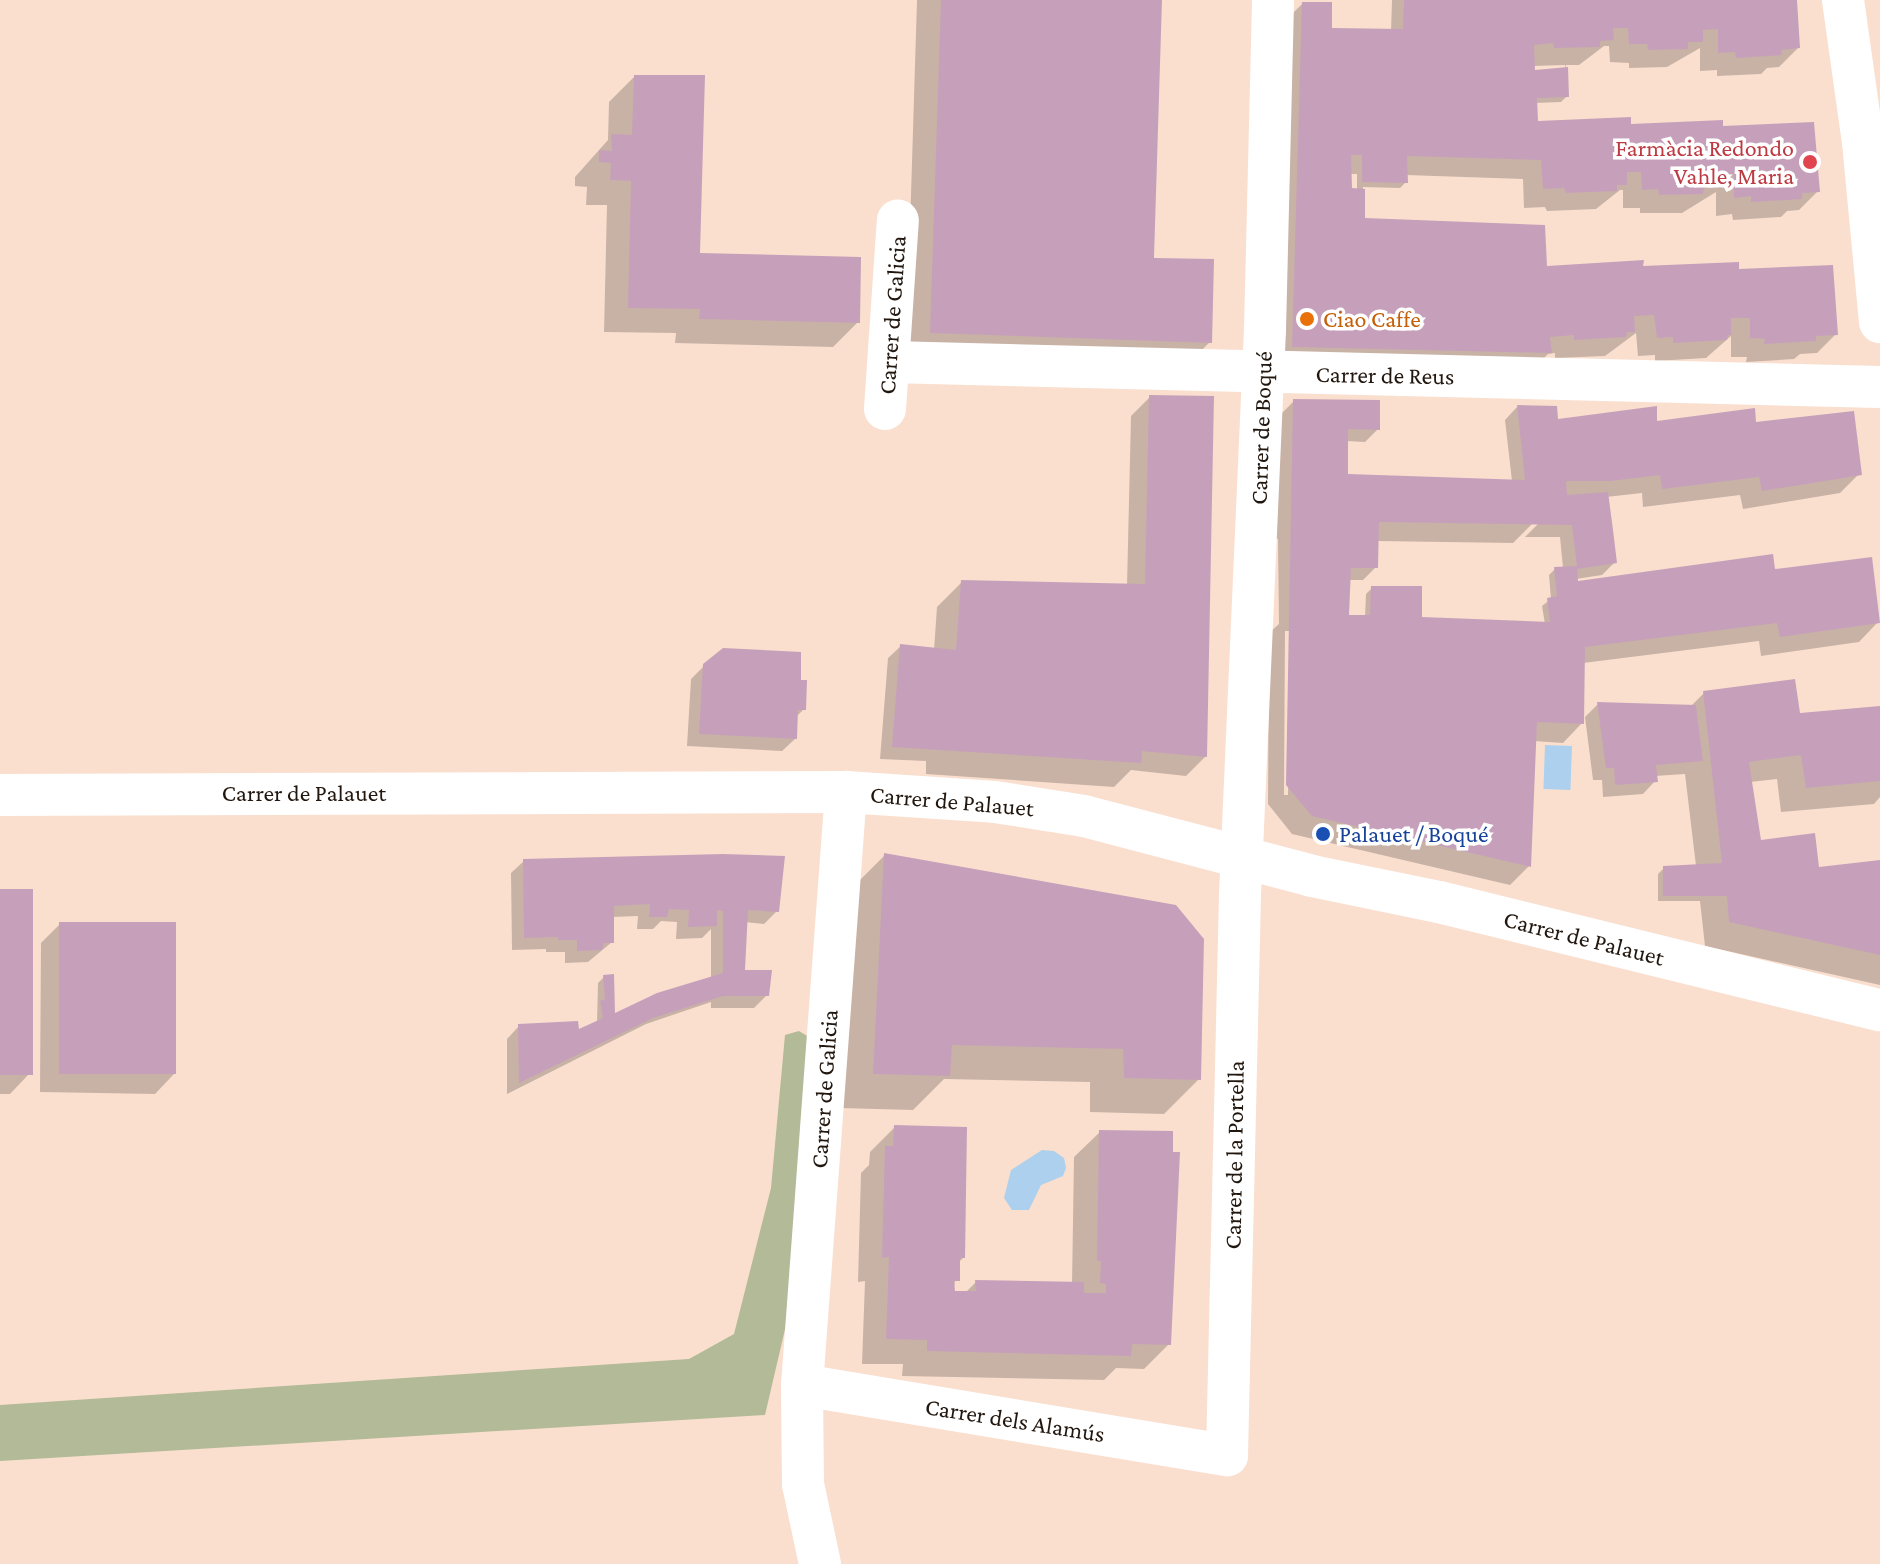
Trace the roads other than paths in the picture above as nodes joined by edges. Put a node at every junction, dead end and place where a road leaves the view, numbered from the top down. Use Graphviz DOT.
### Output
graph roads {
  1 [pos="1273,0"];
  2 [pos="1843,0"];
  3 [pos="1871,140"];
  4 [pos="898,220"];
  5 [pos="1880,322"];
  6 [pos="890,362"];
  7 [pos="1263,372"];
  8 [pos="1880,387"];
  9 [pos="885,409"];
  10 [pos="846,792"];
  11 [pos="0,795"];
  12 [pos="1242,855"];
  13 [pos="1880,1010"];
  14 [pos="802,1385"];
  15 [pos="1227,1455"];
  16 [pos="820,1564"];
  1 -- 7 [label="street, Carrer de Boqué"];
  2 -- 3 [label="street"];
  3 -- 5 [label="street"];
  4 -- 6 [label="street, Carrer de Galicia"];
  6 -- 7 [label="street, Carrer de Reus"];
  6 -- 9 [label="street, Carrer de Galicia"];
  7 -- 8 [label="street, Carrer de Reus"];
  7 -- 12 [label="street, Carrer de Boqué"];
  10 -- 11 [label="street, Carrer de Palauet"];
  10 -- 12 [label="street, Carrer de Palauet"];
  10 -- 14 [label="street, Carrer de Galicia"];
  12 -- 13 [label="street, Carrer de Palauet"];
  12 -- 15 [label="street, Carrer de la Portella"];
  14 -- 15 [label="street, Carrer dels Alamús"];
  14 -- 16 [label="street, Carrer de Galicia"];
}
